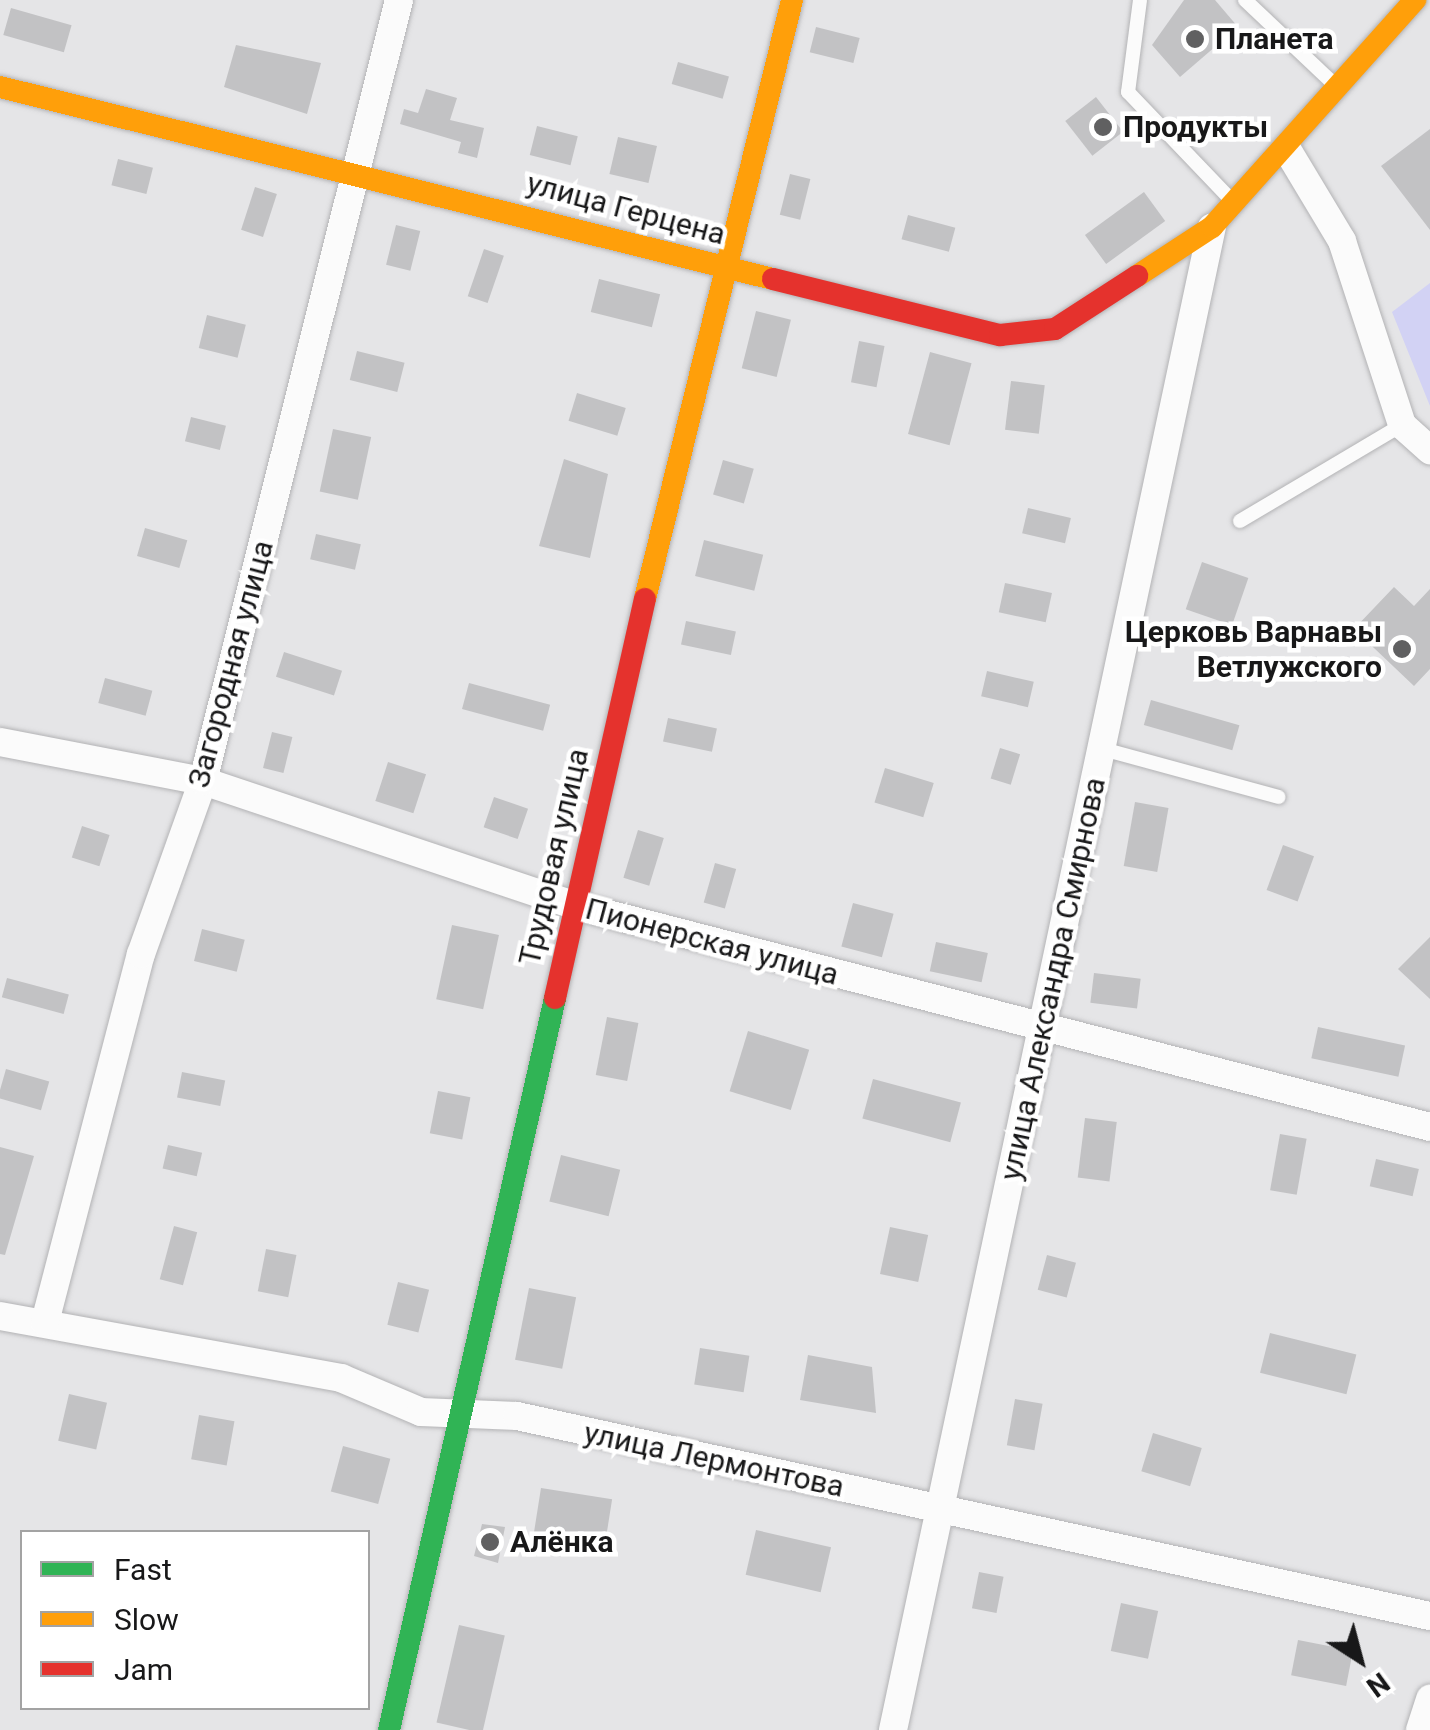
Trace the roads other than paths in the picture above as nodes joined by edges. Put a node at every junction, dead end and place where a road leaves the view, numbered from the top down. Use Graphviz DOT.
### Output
graph roads {
  1 [pos="399,0"];
  2 [pos="792,0"];
  3 [pos="1140,0"];
  4 [pos="1244,0"];
  5 [pos="1415,0"];
  6 [pos="0,87"];
  7 [pos="1340,90"];
  8 [pos="1288,151"];
  9 [pos="358,170"];
  10 [pos="1233,202"];
  11 [pos="1212,227"];
  12 [pos="722,265"];
  13 [pos="1402,425"];
  14 [pos="1430,450"];
  15 [pos="1240,521"];
  16 [pos="0,742"];
  17 [pos="1103,749"];
  18 [pos="203,781"];
  19 [pos="1279,797"];
  20 [pos="573,905"];
  21 [pos="1041,1029"];
  22 [pos="1430,1127"];
  23 [pos="0,1316"];
  24 [pos="44,1322"];
  25 [pos="456,1419"];
  26 [pos="941,1510"];
  27 [pos="1430,1616"];
  28 [pos="1430,1699"];
  29 [pos="388,1730"];
  30 [pos="892,1730"];
  31 [pos="1420,1730"];
  1 -- 9 [label="street, Загородная улица"];
  2 -- 12 [label="street, Трудовая улица"];
  3 -- 10 [label="lane"];
  4 -- 7 [label="lane"];
  5 -- 7 [label="street, улица Герцена"];
  6 -- 9 [label="street, улица Герцена"];
  7 -- 8 [label="street, улица Герцена"];
  8 -- 10 [label="street, улица Герцена"];
  8 -- 13 [label="street"];
  9 -- 12 [label="street, улица Герцена"];
  9 -- 18 [label="street, Загородная улица"];
  10 -- 11 [label="street, улица Герцена"];
  11 -- 12 [label="street, улица Герцена"];
  11 -- 17 [label="street, улица Александра Смирнова"];
  12 -- 20 [label="street, Трудовая улица"];
  13 -- 14 [label="street"];
  13 -- 15 [label="lane"];
  16 -- 18 [label="street, Пионерская улица"];
  17 -- 19 [label="lane"];
  17 -- 21 [label="street, улица Александра Смирнова"];
  18 -- 20 [label="street, Пионерская улица"];
  18 -- 24 [label="street, Загородная улица"];
  20 -- 21 [label="street, Пионерская улица"];
  20 -- 25 [label="street, Трудовая улица"];
  21 -- 22 [label="street, Пионерская улица"];
  21 -- 26 [label="street, улица Александра Смирнова"];
  23 -- 24 [label="street, улица Лермонтова"];
  24 -- 25 [label="street, улица Лермонтова"];
  25 -- 26 [label="street, улица Лермонтова"];
  25 -- 29 [label="street, Трудовая улица"];
  26 -- 27 [label="street, улица Лермонтова"];
  26 -- 30 [label="street, улица Александра Смирнова"];
  28 -- 31 [label="street"];
}
